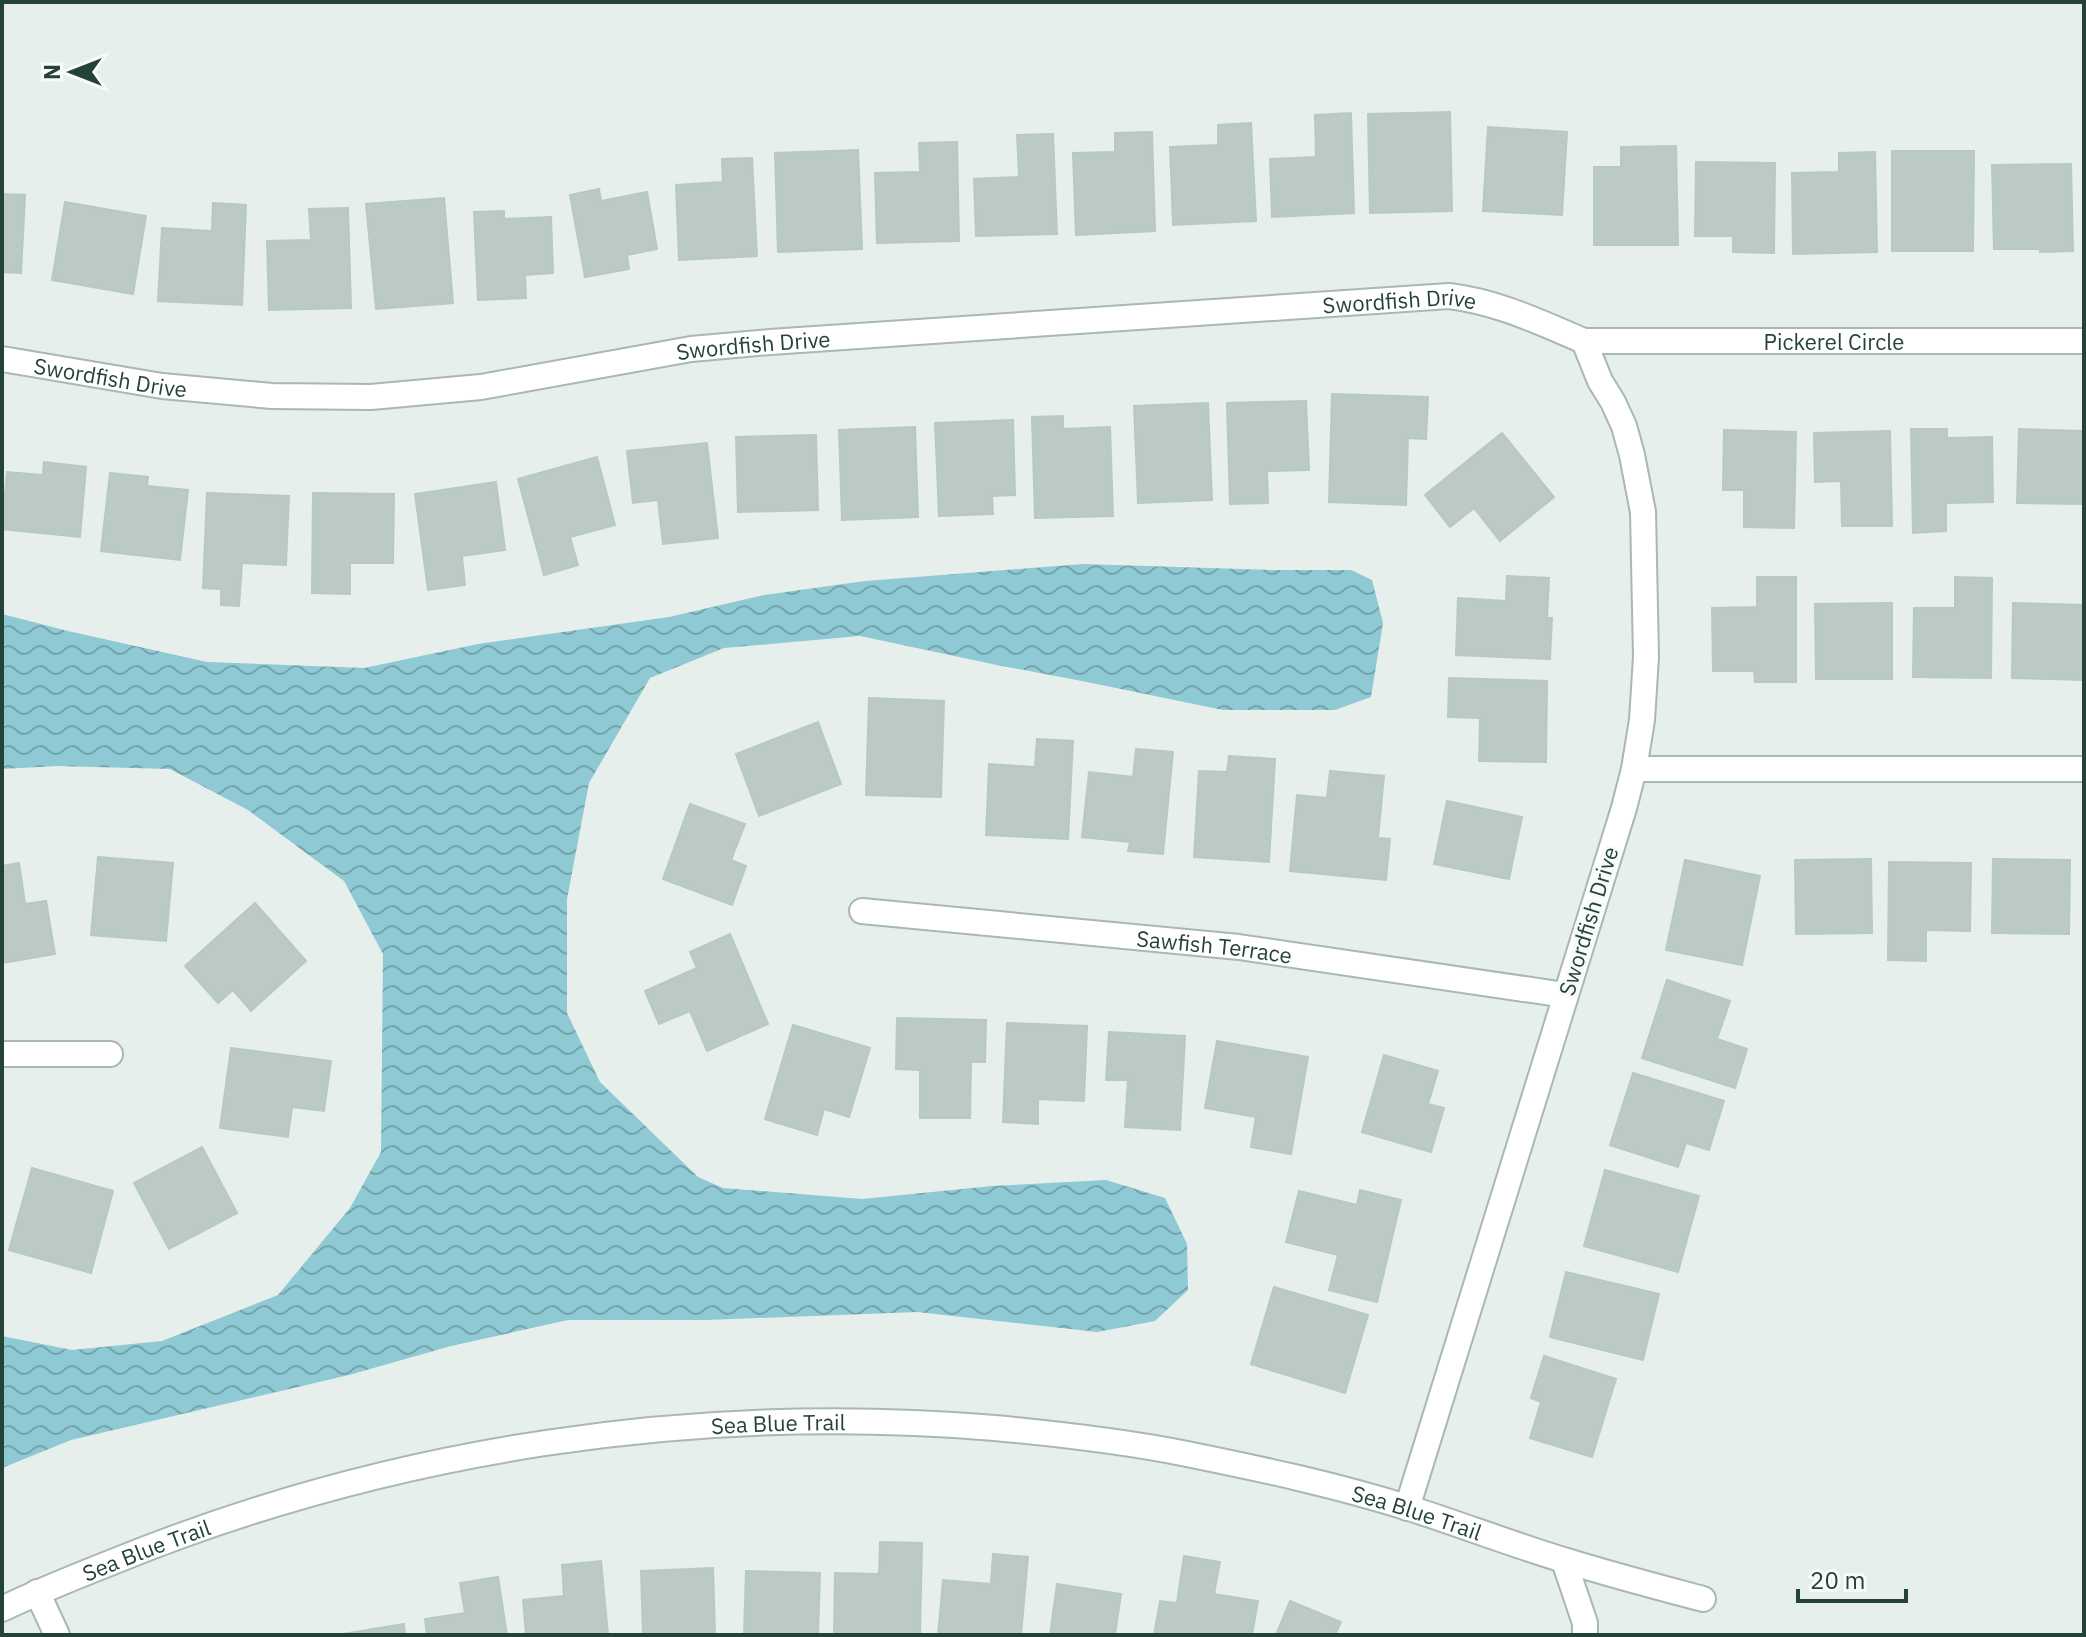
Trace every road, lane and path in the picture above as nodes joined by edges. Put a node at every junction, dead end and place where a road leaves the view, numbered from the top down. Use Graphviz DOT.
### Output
graph roads {
  1 [pos="1584,341"];
  2 [pos="2084,341"];
  3 [pos="2,359"];
  4 [pos="1634,769"];
  5 [pos="2084,769"];
  6 [pos="862,911"];
  7 [pos="1565,995"];
  8 [pos="2,1054"];
  9 [pos="110,1054"];
  10 [pos="1407,1508"];
  11 [pos="1564,1561"];
  12 [pos="37,1592"];
  13 [pos="1703,1599"];
  14 [pos="2,1609"];
  15 [pos="57,1635"];
  16 [pos="1585,1635"];
  1 -- 2 [label="street, Pickerel Circle"];
  1 -- 3 [label="street, Swordfish Drive"];
  1 -- 4 [label="street, Swordfish Drive"];
  4 -- 5 [label="street"];
  4 -- 7 [label="street, Swordfish Drive"];
  6 -- 7 [label="street, Sawfish Terrace"];
  7 -- 10 [label="street, Swordfish Drive"];
  8 -- 9 [label="street"];
  10 -- 11 [label="street, Sea Blue Trail"];
  10 -- 12 [label="street, Sea Blue Trail"];
  11 -- 13 [label="street, Sea Blue Trail"];
  11 -- 16 [label="street"];
  12 -- 14 [label="street, Sea Blue Trail"];
  12 -- 15 [label="street"];
}
